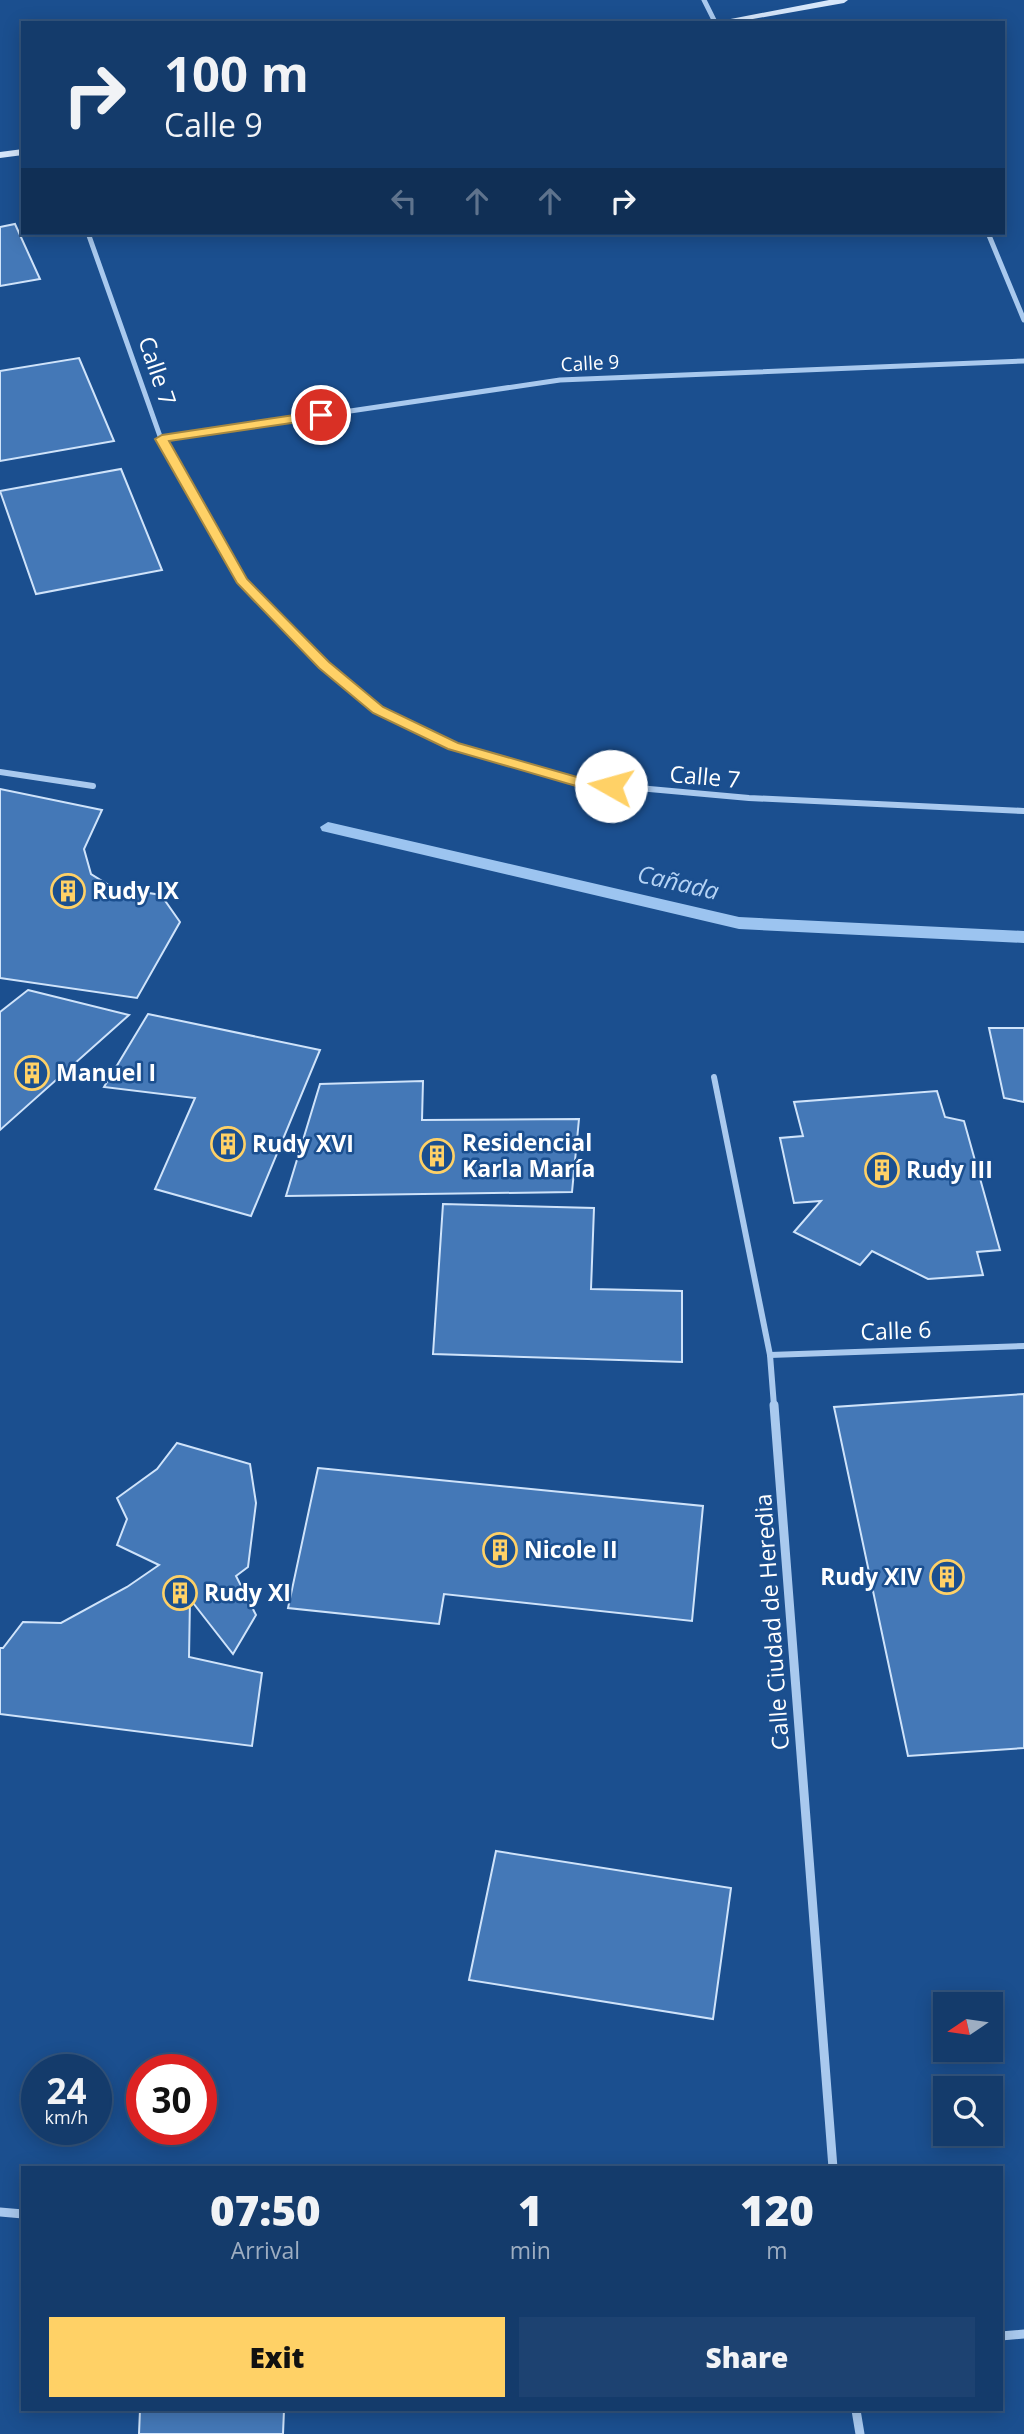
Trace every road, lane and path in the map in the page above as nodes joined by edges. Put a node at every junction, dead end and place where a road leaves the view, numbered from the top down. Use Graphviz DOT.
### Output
graph roads {
  1 [pos="704,0"];
  2 [pos="844,0"];
  3 [pos="714,21"];
  4 [pos="726,21"];
  5 [pos="21,152"];
  6 [pos="0,155"];
  7 [pos="89,235"];
  8 [pos="989,235"];
  9 [pos="1024,320"];
  10 [pos="1024,360"];
  11 [pos="162,439"];
  12 [pos="0,772"];
  13 [pos="93,786"];
  14 [pos="1024,811"];
  15 [pos="715,1077"];
  16 [pos="1024,1346"];
  17 [pos="770,1355"];
  18 [pos="833,2166"];
  19 [pos="0,2212"];
  20 [pos="21,2214"];
  21 [pos="1024,2334"];
  22 [pos="1003,2336"];
  23 [pos="856,2411"];
  24 [pos="860,2434"];
  1 -- 3 [label="street"];
  2 -- 4 [label="main road"];
  5 -- 6 [label="main road"];
  7 -- 11 [label="street, Calle 7"];
  8 -- 9 [label="street"];
  10 -- 11 [label="street, Calle 9"];
  11 -- 14 [label="street, Calle 7"];
  12 -- 13 [label="street"];
  15 -- 17 [label="street, Calle Ciudad de Heredia"];
  16 -- 17 [label="street, Calle 6"];
  17 -- 18 [label="street, Calle Ciudad de Heredia"];
  19 -- 20 [label="street"];
  21 -- 22 [label="street"];
  23 -- 24 [label="street"];
}
